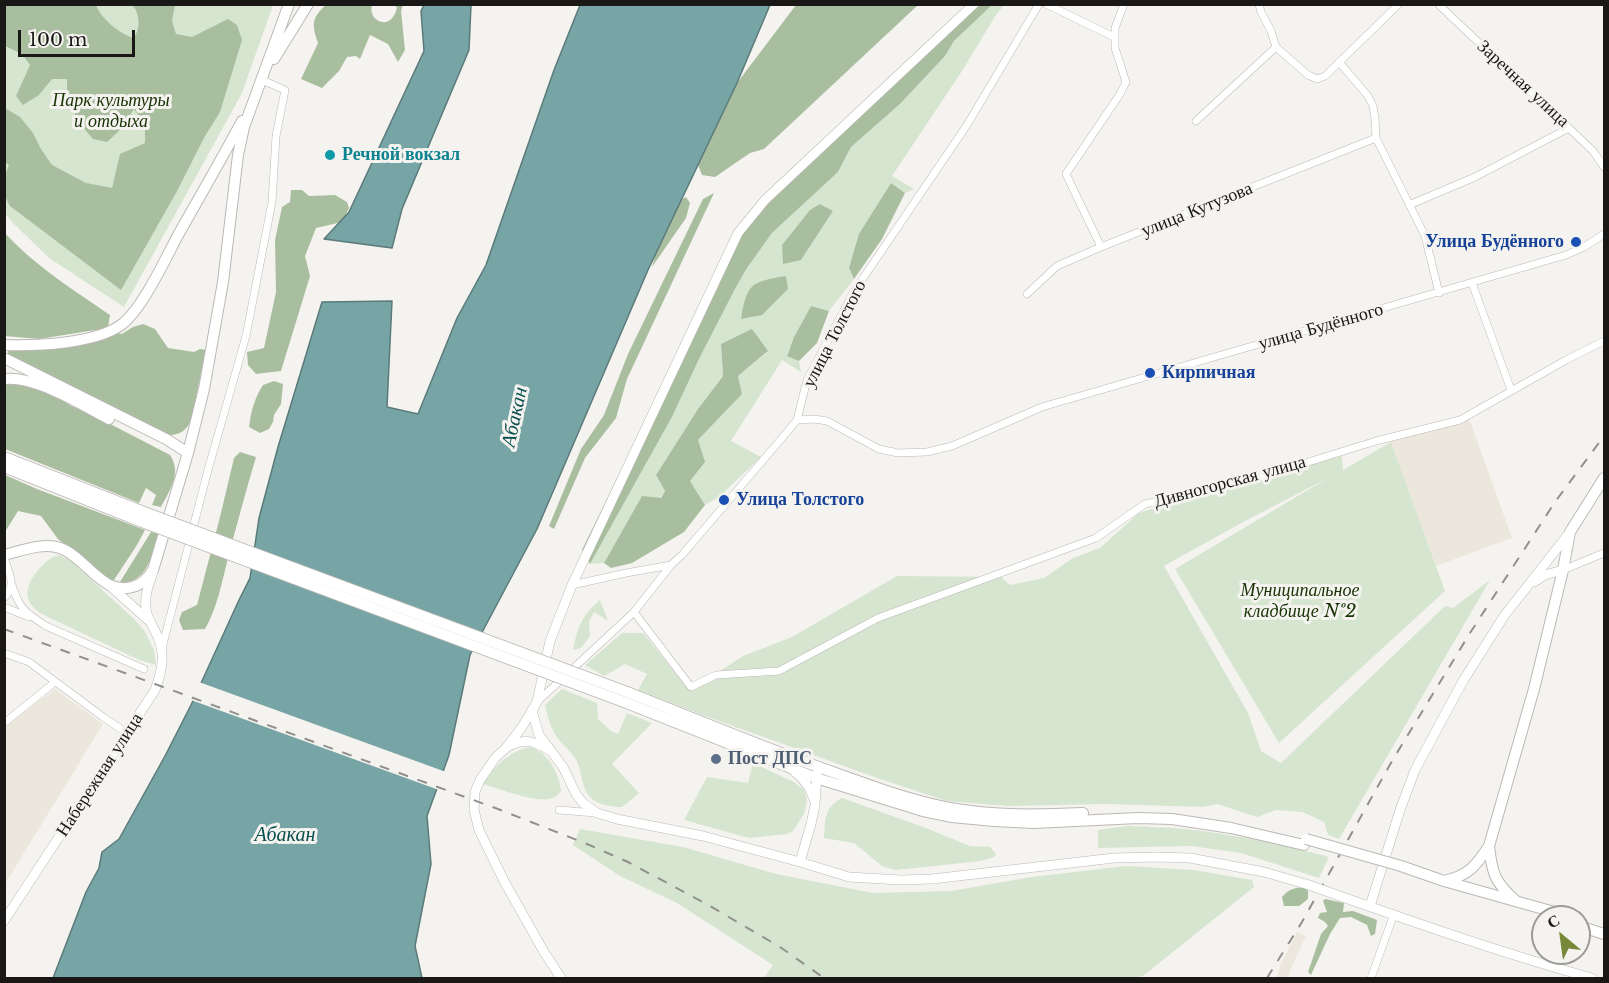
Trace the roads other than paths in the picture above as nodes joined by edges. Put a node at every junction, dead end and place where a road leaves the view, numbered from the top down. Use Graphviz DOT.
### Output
graph roads {
  1 [pos="289,4"];
  2 [pos="308,4"];
  3 [pos="974,4"];
  4 [pos="1039,4"];
  5 [pos="1046,4"];
  6 [pos="1124,4"];
  7 [pos="1259,4"];
  8 [pos="1399,4"];
  9 [pos="1438,4"];
  10 [pos="1114,37"];
  11 [pos="1276,47"];
  12 [pos="1339,62"];
  13 [pos="262,80"];
  14 [pos="252,102"];
  15 [pos="1196,121"];
  16 [pos="1569,128"];
  17 [pos="1376,138"];
  18 [pos="1605,166"];
  19 [pos="1409,205"];
  20 [pos="1605,234"];
  21 [pos="1101,247"];
  22 [pos="1472,283"];
  23 [pos="1439,293"];
  24 [pos="1027,294"];
  25 [pos="1605,341"];
  26 [pos="4,345"];
  27 [pos="4,358"];
  28 [pos="4,379"];
  29 [pos="1511,390"];
  30 [pos="797,420"];
  31 [pos="188,453"];
  32 [pos="7,460"];
  33 [pos="1605,478"];
  34 [pos="1570,532"];
  35 [pos="1605,553"];
  36 [pos="4,556"];
  37 [pos="671,565"];
  38 [pos="153,570"];
  39 [pos="1563,570"];
  40 [pos="4,571"];
  41 [pos="11,580"];
  42 [pos="107,584"];
  43 [pos="572,585"];
  44 [pos="1527,586"];
  45 [pos="4,598"];
  46 [pos="4,607"];
  47 [pos="634,612"];
  48 [pos="39,622"];
  49 [pos="149,622"];
  50 [pos="162,648"];
  51 [pos="4,653"];
  52 [pos="144,669"];
  53 [pos="55,682"];
  54 [pos="626,697"];
  55 [pos="535,706"];
  56 [pos="4,723"];
  57 [pos="127,733"];
  58 [pos="506,748"];
  59 [pos="551,752"];
  60 [pos="785,765"];
  61 [pos="817,772"];
  62 [pos="815,804"];
  63 [pos="559,810"];
  64 [pos="597,813"];
  65 [pos="1489,846"];
  66 [pos="800,862"];
  67 [pos="1399,869"];
  68 [pos="1444,881"];
  69 [pos="1518,902"];
  70 [pos="1370,906"];
  71 [pos="1531,906"];
  72 [pos="1531,913"];
  73 [pos="1394,914"];
  74 [pos="4,921"];
  75 [pos="561,978"];
  76 [pos="1371,978"];
  77 [pos="1592,978"];
  1 -- 13 [label="main road"];
  2 -- 13 [label="main road"];
  3 -- 43 [label="street"];
  4 -- 30 [label="street, улица Толстого"];
  5 -- 10 [label="street"];
  6 -- 10 [label="street"];
  7 -- 11 [label="street"];
  8 -- 12 [label="street"];
  9 -- 16 [label="street, Заречная улица"];
  10 -- 21 [label="street"];
  11 -- 12 [label="street"];
  11 -- 15 [label="street"];
  12 -- 17 [label="street"];
  13 -- 14 [label="main road"];
  13 -- 50 [label="street"];
  14 -- 26 [label="main road"];
  14 -- 31 [label="main road"];
  16 -- 18 [label="street, Заречная улица"];
  16 -- 19 [label="street"];
  17 -- 19 [label="street"];
  17 -- 21 [label="street, улица Кутузова"];
  19 -- 23 [label="street"];
  20 -- 22 [label="street, улица Будённого"];
  21 -- 24 [label="street, улица Кутузова"];
  22 -- 23 [label="street, улица Будённого"];
  22 -- 29 [label="street"];
  23 -- 30 [label="street, улица Будённого"];
  25 -- 29 [label="street, Дивногорская улица"];
  27 -- 31 [label="main road"];
  28 -- 31 [label="main road"];
  29 -- 47 [label="street, Дивногорская улица"];
  30 -- 37 [label="street, улица Толстого"];
  31 -- 38 [label="main road"];
  32 -- 54 [label="main road, bridge"];
  33 -- 34 [label="main road"];
  34 -- 39 [label="main road"];
  34 -- 44 [label="street"];
  35 -- 39 [label="street"];
  36 -- 41 [label="street"];
  36 -- 42 [label="main road"];
  37 -- 43 [label="street"];
  37 -- 47 [label="street, улица Толстого"];
  38 -- 42 [label="main road"];
  38 -- 49 [label="street"];
  39 -- 44 [label="street"];
  39 -- 65 [label="main road"];
  40 -- 41 [label="street"];
  41 -- 45 [label="street"];
  41 -- 48 [label="street"];
  42 -- 49 [label="street"];
  43 -- 55 [label="street"];
  44 -- 70 [label="street"];
  46 -- 48 [label="street"];
  47 -- 55 [label="street, улица Толстого"];
  48 -- 52 [label="street"];
  49 -- 50 [label="street"];
  50 -- 57 [label="street, Набережная улица"];
  51 -- 53 [label="street"];
  53 -- 56 [label="street"];
  53 -- 57 [label="street"];
  54 -- 60 [label="main road"];
  54 -- 61 [label="main road"];
  55 -- 58 [label="street"];
  55 -- 59 [label="street"];
  57 -- 74 [label="street, Набережная улица"];
  58 -- 59 [label="street"];
  58 -- 75 [label="street"];
  59 -- 64 [label="street"];
  60 -- 61 [label="main road"];
  60 -- 62 [label="street"];
  61 -- 62 [label="street"];
  61 -- 67 [label="main road, bridge"];
  62 -- 66 [label="street"];
  63 -- 64 [label="street"];
  64 -- 66 [label="street"];
  65 -- 68 [label="main road"];
  65 -- 69 [label="main road"];
  66 -- 70 [label="street, bridge"];
  67 -- 68 [label="main road"];
  67 -- 72 [label="main road"];
  68 -- 69 [label="main road"];
  69 -- 71 [label="main road"];
  70 -- 73 [label="street"];
  73 -- 76 [label="street"];
  73 -- 77 [label="street"];
}
